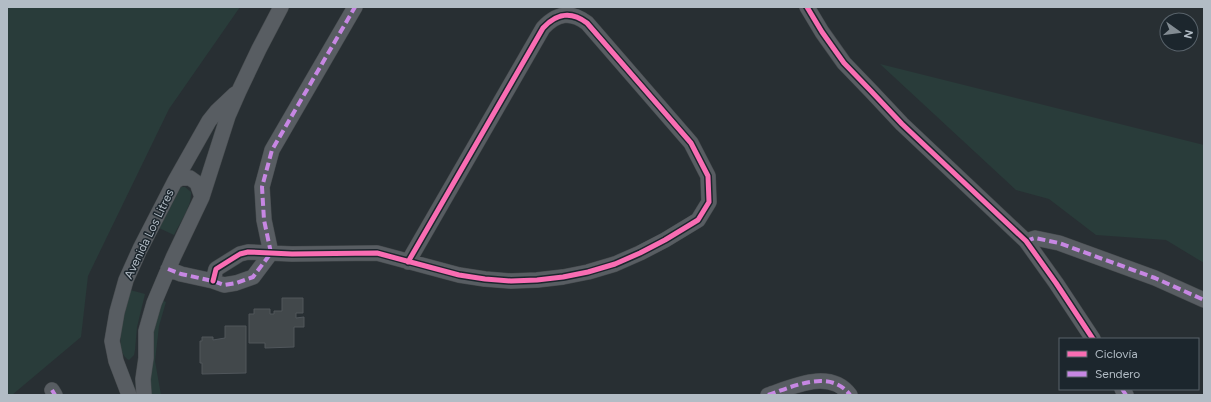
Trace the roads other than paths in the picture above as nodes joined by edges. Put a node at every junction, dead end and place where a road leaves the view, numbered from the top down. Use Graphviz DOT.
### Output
graph roads {
  1 [pos="281,7"];
  2 [pos="355,7"];
  3 [pos="807,7"];
  4 [pos="239,91"];
  5 [pos="175,182"];
  6 [pos="202,197"];
  7 [pos="1026,241"];
  8 [pos="271,253"];
  9 [pos="408,262"];
  10 [pos="168,269"];
  11 [pos="213,281"];
  12 [pos="1204,300"];
  13 [pos="1092,338"];
  14 [pos="146,358"];
  15 [pos="116,360"];
  16 [pos="129,395"];
  17 [pos="144,395"];
  18 [pos="768,395"];
  19 [pos="850,395"];
  1 -- 4 [label="street, Avenida Los Litres"];
  2 -- 8 [label="street"];
  3 -- 7 [label="street"];
  4 -- 5 [label="street, Avenida Los Litres"];
  4 -- 6 [label="street, Avenida Los Litres"];
  5 -- 6 [label="street"];
  5 -- 15 [label="street, Avenida Los Litres"];
  6 -- 10 [label="street, Avenida Los Litres"];
  7 -- 12 [label="street"];
  7 -- 13 [label="street"];
  8 -- 9 [label="street"];
  8 -- 11 [label="street"];
  8 -- 11 [label="street"];
  9 -- 9 [label="street"];
  10 -- 11 [label="street"];
  10 -- 14 [label="street, Avenida Los Litres"];
  14 -- 15 [label="street"];
  14 -- 17 [label="street, Avenida Los Litres"];
  15 -- 16 [label="street, Avenida Los Litres"];
  18 -- 19 [label="street"];
}
